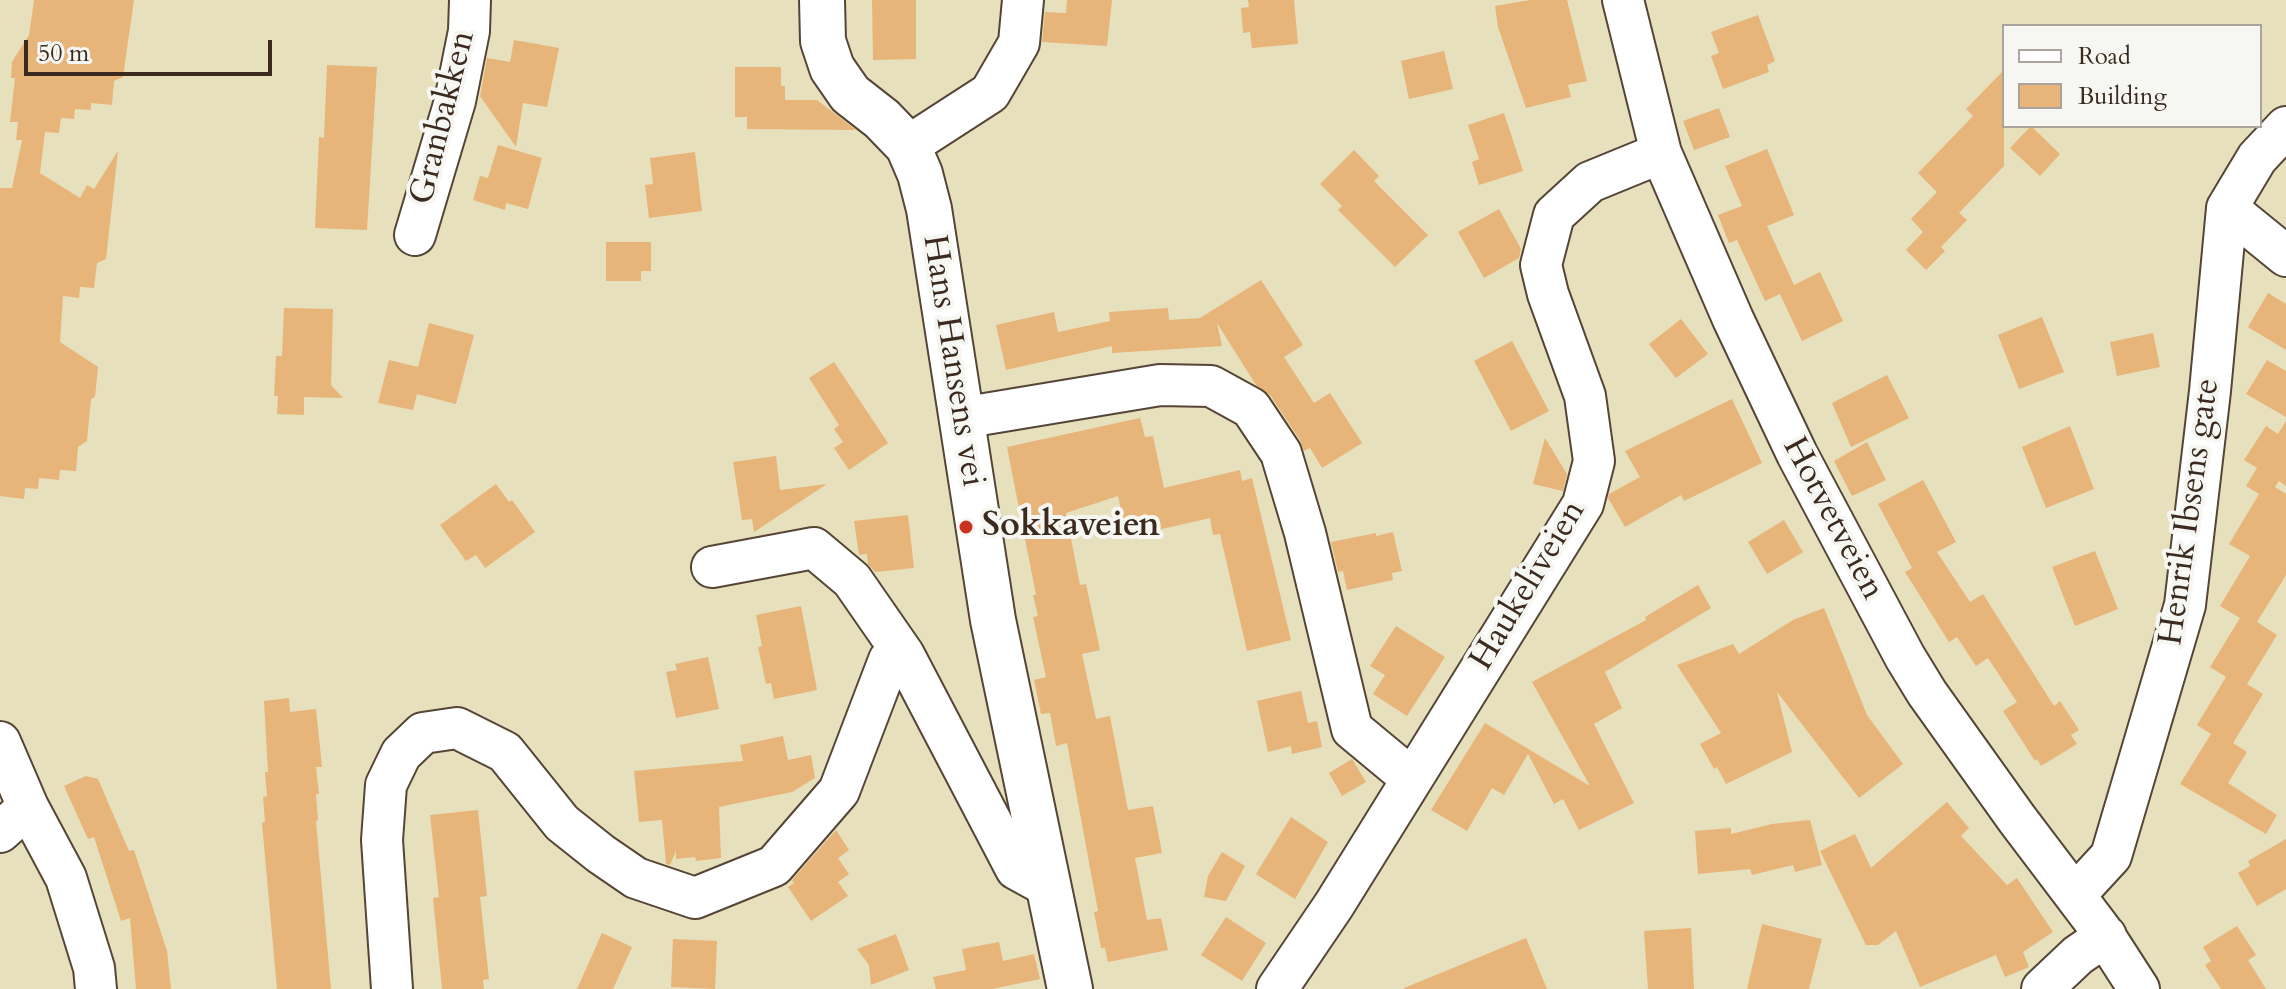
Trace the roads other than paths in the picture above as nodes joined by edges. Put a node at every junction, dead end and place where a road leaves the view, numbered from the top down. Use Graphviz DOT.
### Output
graph roads {
  1 [pos="470,0"];
  2 [pos="822,0"];
  3 [pos="1023,0"];
  4 [pos="1623,0"];
  5 [pos="2286,127"];
  6 [pos="908,146"];
  7 [pos="1661,153"];
  8 [pos="2227,208"];
  9 [pos="415,235"];
  10 [pos="2286,256"];
  11 [pos="961,418"];
  12 [pos="712,567"];
  13 [pos="904,655"];
  14 [pos="0,742"];
  15 [pos="1403,791"];
  16 [pos="14,820"];
  17 [pos="1047,886"];
  18 [pos="2075,895"];
  19 [pos="2106,936"];
  20 [pos="96,989"];
  21 [pos="392,989"];
  22 [pos="1070,989"];
  23 [pos="1277,989"];
  24 [pos="2042,989"];
  25 [pos="2139,989"];
  1 -- 9 [label="street, Granbakken"];
  2 -- 6 [label="main road, Hans Hansens vei"];
  3 -- 6 [label="street"];
  4 -- 7 [label="street, Hotvetveien"];
  5 -- 8 [label="street, Henrik Ibsens gate"];
  6 -- 11 [label="main road, Hans Hansens vei"];
  7 -- 15 [label="street, Haukeliveien"];
  7 -- 18 [label="street, Hotvetveien"];
  8 -- 10 [label="street"];
  8 -- 18 [label="street, Henrik Ibsens gate"];
  11 -- 15 [label="street"];
  11 -- 17 [label="main road, Hans Hansens vei"];
  12 -- 13 [label="street"];
  13 -- 17 [label="street"];
  13 -- 21 [label="street"];
  14 -- 16 [label="street"];
  15 -- 23 [label="street, Haukeliveien"];
  16 -- 20 [label="street"];
  17 -- 22 [label="main road, Hans Hansens vei"];
  18 -- 19 [label="street, Hotvetveien"];
  19 -- 24 [label="street"];
  19 -- 25 [label="street, Hotvetveien"];
}
